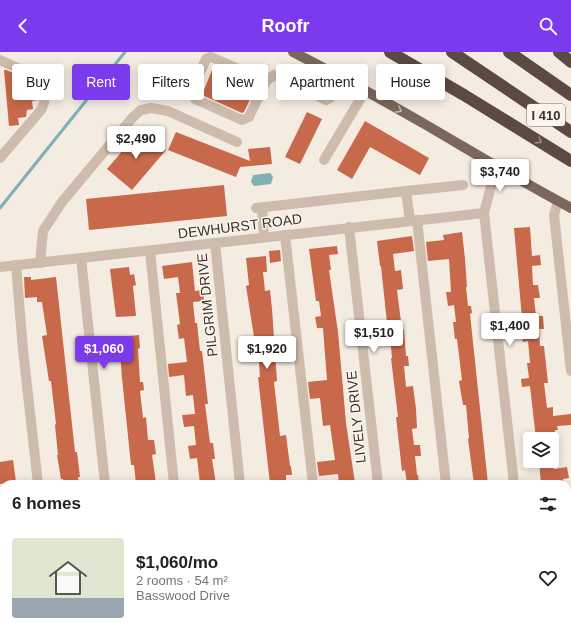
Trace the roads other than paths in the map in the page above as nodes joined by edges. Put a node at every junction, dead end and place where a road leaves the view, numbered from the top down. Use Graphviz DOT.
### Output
graph roads {
  1 [pos="293,52"];
  2 [pos="390,52"];
  3 [pos="452,52"];
  4 [pos="509,52"];
  5 [pos="559,52"];
  6 [pos="0,60"];
  7 [pos="571,62"];
  8 [pos="316,64"];
  9 [pos="266,80"];
  10 [pos="368,93"];
  11 [pos="571,95"];
  12 [pos="360,100"];
  13 [pos="571,132"];
  14 [pos="237,142"];
  15 [pos="0,158"];
  16 [pos="324,160"];
  17 [pos="571,161"];
  18 [pos="496,167"];
  19 [pos="463,185"];
  20 [pos="406,192"];
  21 [pos="558,201"];
  22 [pos="571,208"];
  23 [pos="484,213"];
  24 [pos="414,221"];
  25 [pos="349,227"];
  26 [pos="285,235"];
  27 [pos="264,237"];
  28 [pos="215,243"];
  29 [pos="150,251"];
  30 [pos="81,258"];
  31 [pos="40,263"];
  32 [pos="16,265"];
  33 [pos="0,267"];
  34 [pos="571,371"];
  35 [pos="38,480"];
  36 [pos="105,480"];
  37 [pos="174,480"];
  38 [pos="240,480"];
  39 [pos="313,480"];
  40 [pos="378,480"];
  41 [pos="446,480"];
  42 [pos="514,480"];
  1 -- 8 [label="main road"];
  2 -- 17 [label="highway, one-way"];
  3 -- 13 [label="highway, I 410"];
  4 -- 11 [label="highway, I 410"];
  5 -- 7 [label="highway"];
  6 -- 15 [label="street"];
  9 -- 9 [label="street"];
  10 -- 18 [label="main road, one-way"];
  12 -- 16 [label="street"];
  14 -- 31 [label="street"];
  18 -- 21 [label="main road"];
  18 -- 23 [label="street"];
  19 -- 20 [label="street"];
  20 -- 24 [label="street"];
  20 -- 27 [label="street"];
  21 -- 22 [label="main road"];
  21 -- 34 [label="street"];
  23 -- 24 [label="street, DEWHURST ROAD"];
  23 -- 42 [label="street"];
  24 -- 25 [label="street, DEWHURST ROAD"];
  24 -- 41 [label="street"];
  25 -- 26 [label="street, DEWHURST ROAD"];
  25 -- 40 [label="street, LIVELY DRIVE"];
  26 -- 27 [label="street, DEWHURST ROAD"];
  26 -- 39 [label="street"];
  27 -- 28 [label="street, DEWHURST ROAD"];
  28 -- 29 [label="street, DEWHURST ROAD"];
  28 -- 38 [label="street, PILGRIM DRIVE"];
  29 -- 30 [label="street, DEWHURST ROAD"];
  29 -- 37 [label="street"];
  30 -- 31 [label="street, DEWHURST ROAD"];
  30 -- 36 [label="street"];
  31 -- 32 [label="street, DEWHURST ROAD"];
  32 -- 33 [label="street, DEWHURST ROAD"];
  32 -- 35 [label="street"];
}
